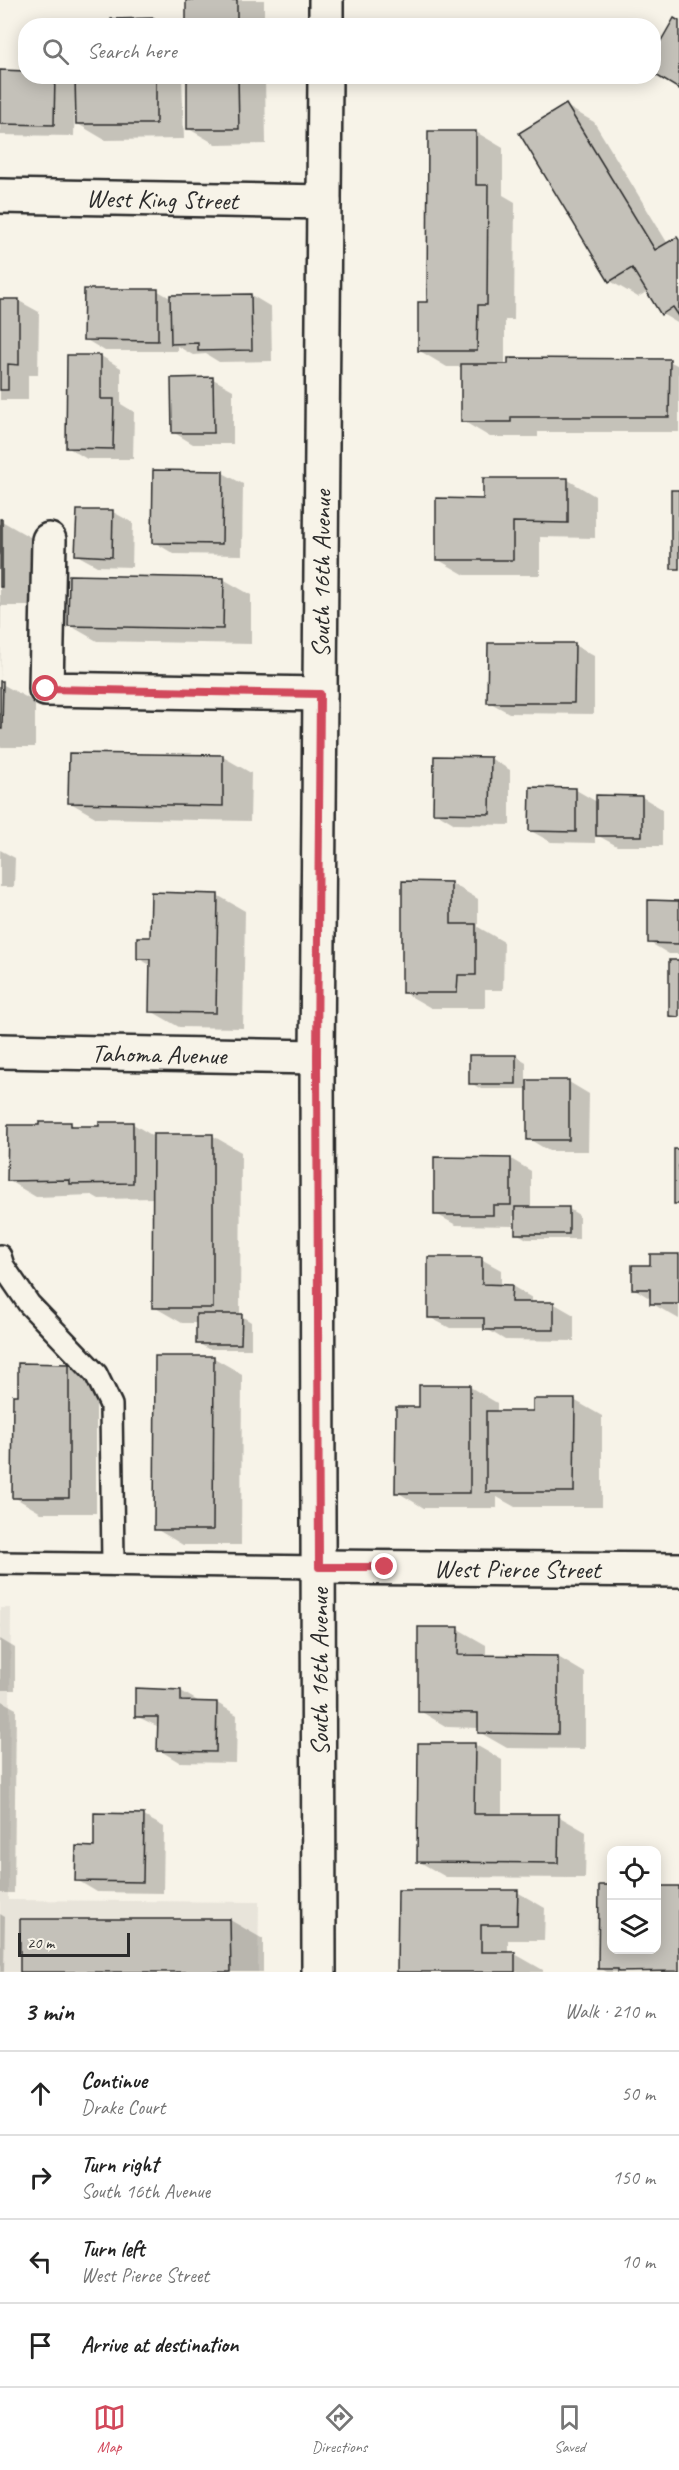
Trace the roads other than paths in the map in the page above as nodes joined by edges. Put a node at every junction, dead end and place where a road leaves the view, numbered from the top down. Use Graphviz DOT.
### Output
graph roads {
  1 [pos="326,0"];
  2 [pos="326,18"];
  3 [pos="325,84"];
  4 [pos="0,196"];
  5 [pos="324,202"];
  6 [pos="49,540"];
  7 [pos="320,694"];
  8 [pos="0,1051"];
  9 [pos="317,1057"];
  10 [pos="0,1256"];
  11 [pos="0,1563"];
  12 [pos="113,1564"];
  13 [pos="319,1567"];
  14 [pos="679,1570"];
  15 [pos="319,1972"];
  1 -- 2 [label="main road"];
  3 -- 5 [label="main road, South 16th Avenue"];
  4 -- 5 [label="main road, West King Street"];
  5 -- 7 [label="main road, South 16th Avenue"];
  6 -- 7 [label="main road"];
  7 -- 9 [label="main road, South 16th Avenue"];
  8 -- 9 [label="main road, Tahoma Avenue"];
  9 -- 13 [label="main road, South 16th Avenue"];
  10 -- 12 [label="lane"];
  11 -- 12 [label="lane"];
  12 -- 13 [label="lane"];
  13 -- 14 [label="main road, West Pierce Street"];
  13 -- 15 [label="main road, South 16th Avenue"];
}
